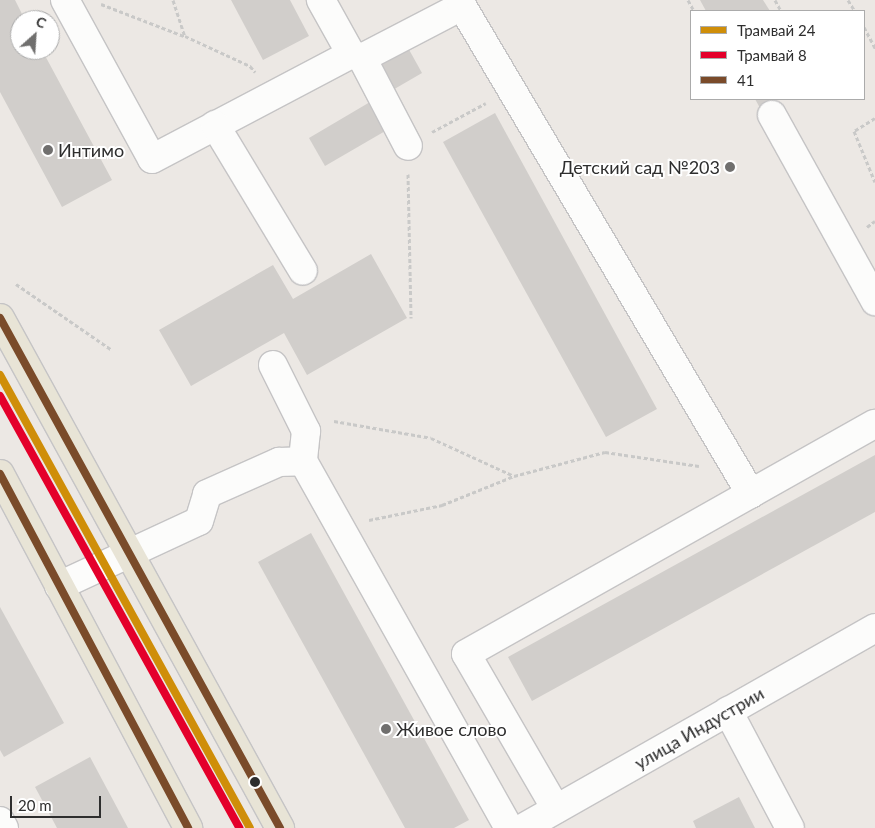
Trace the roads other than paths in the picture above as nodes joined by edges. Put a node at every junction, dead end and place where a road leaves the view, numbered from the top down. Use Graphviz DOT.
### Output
graph roads {
  1 [pos="65,0"];
  2 [pos="321,0"];
  3 [pos="356,56"];
  4 [pos="772,115"];
  5 [pos="215,125"];
  6 [pos="408,146"];
  7 [pos="303,271"];
  8 [pos="875,301"];
  9 [pos="0,318"];
  10 [pos="273,365"];
  11 [pos="875,424"];
  12 [pos="303,461"];
  13 [pos="0,474"];
  14 [pos="744,483"];
  15 [pos="129,553"];
  16 [pos="59,586"];
  17 [pos="875,628"];
  18 [pos="728,712"];
  19 [pos="556,809"];
  20 [pos="0,821"];
  21 [pos="4,828"];
  22 [pos="188,828"];
  23 [pos="280,828"];
  24 [pos="509,828"];
  25 [pos="523,828"];
  26 [pos="790,828"];
  1 -- 5 [label="street"];
  2 -- 3 [label="street"];
  3 -- 5 [label="street"];
  3 -- 6 [label="street"];
  3 -- 14 [label="street"];
  4 -- 8 [label="street"];
  5 -- 7 [label="street"];
  9 -- 15 [label="main road"];
  10 -- 12 [label="street"];
  11 -- 14 [label="street"];
  12 -- 15 [label="street"];
  12 -- 24 [label="street"];
  13 -- 16 [label="main road"];
  14 -- 19 [label="street"];
  15 -- 16 [label="street"];
  15 -- 23 [label="main road"];
  16 -- 22 [label="main road"];
  17 -- 18 [label="street, улица Индустрии"];
  18 -- 19 [label="street, улица Индустрии"];
  18 -- 26 [label="street"];
  19 -- 25 [label="street, улица Индустрии"];
  20 -- 21 [label="street"];
}
